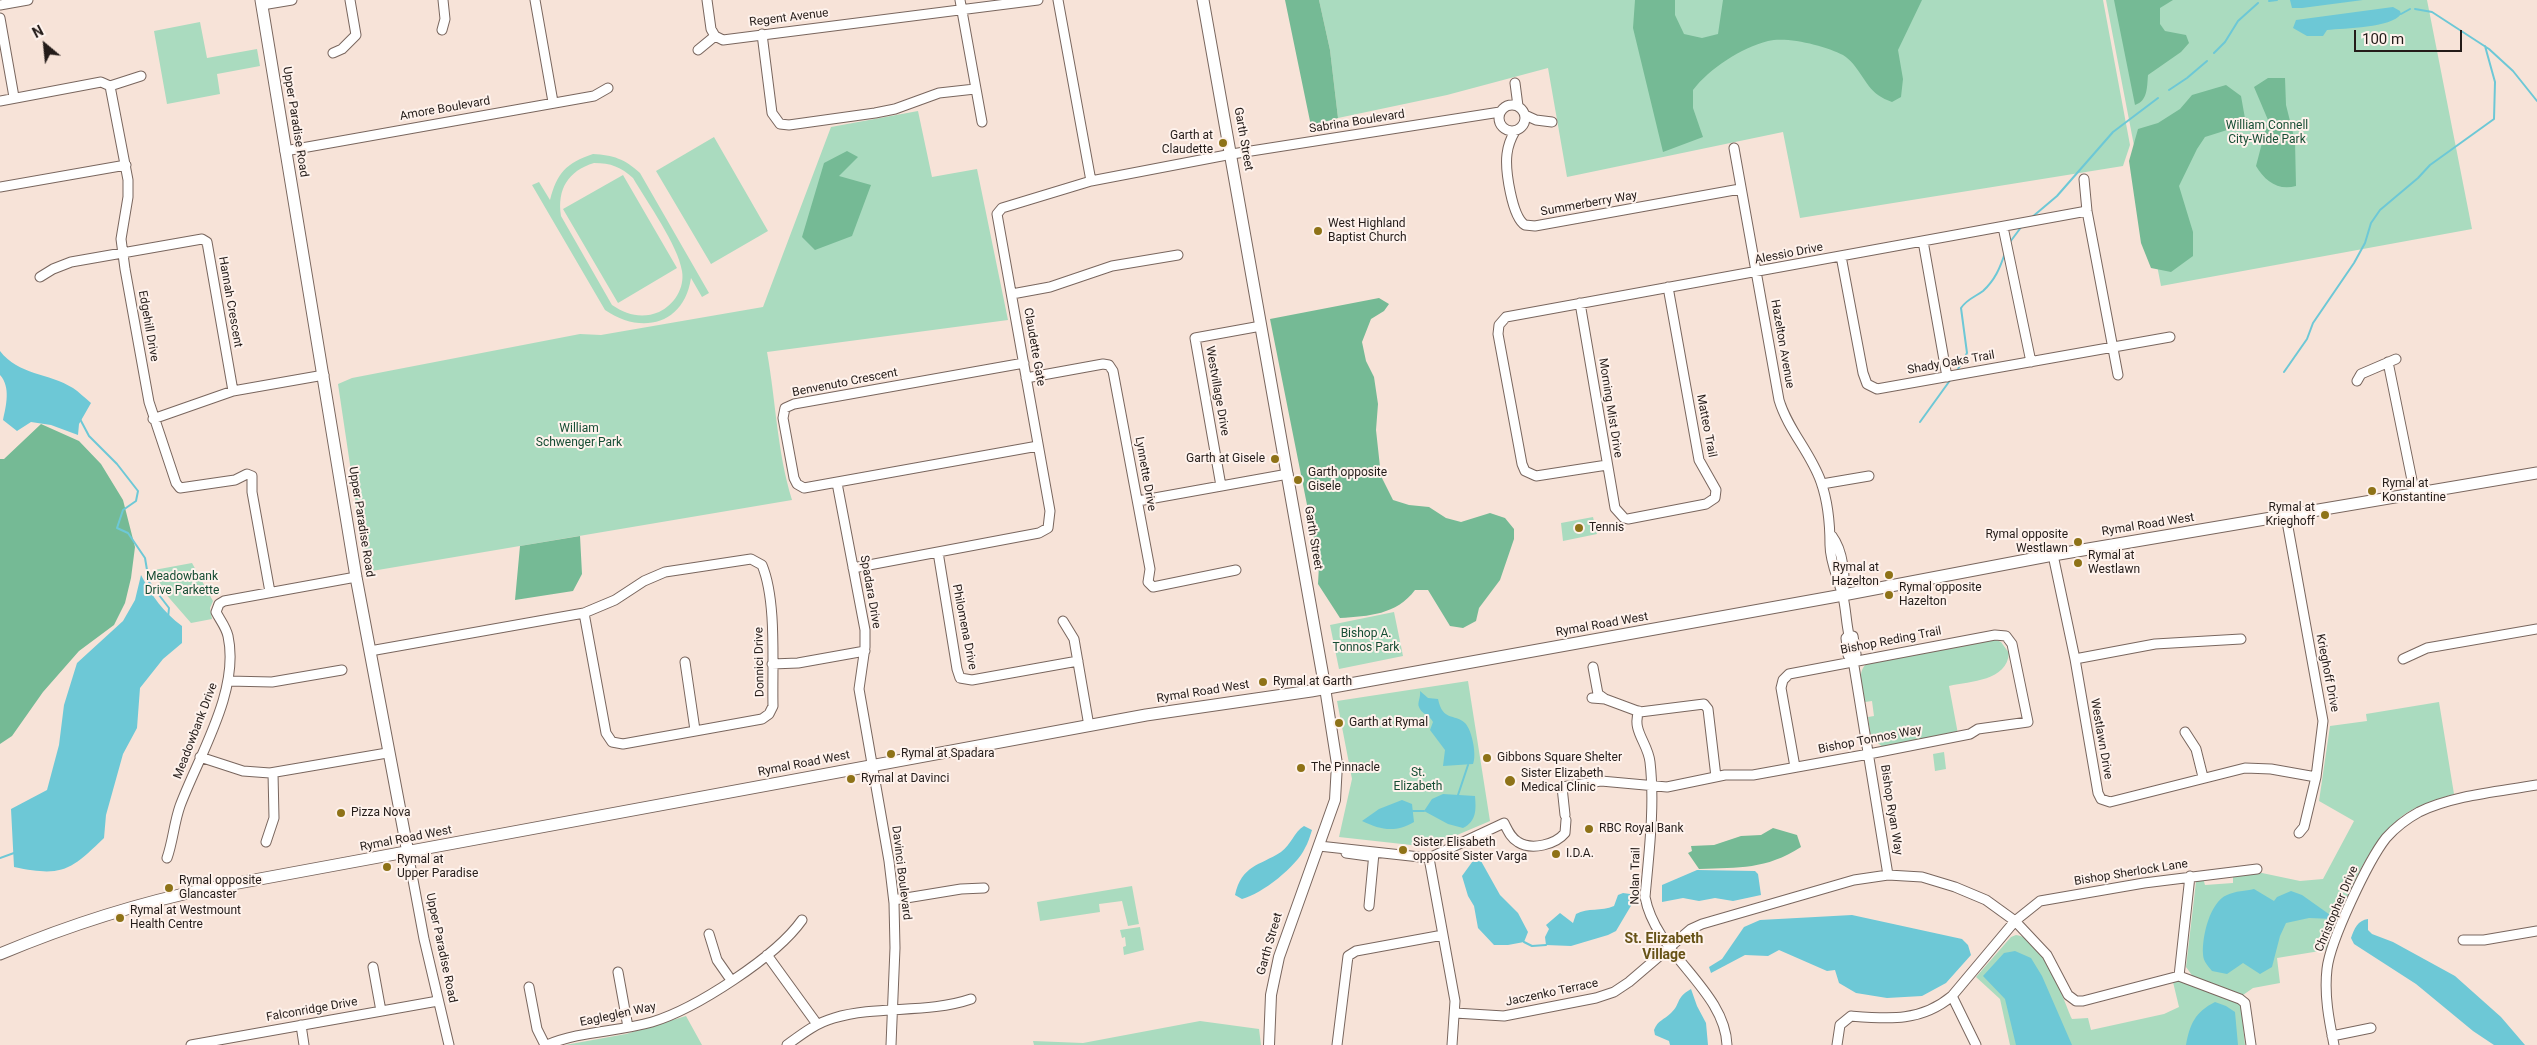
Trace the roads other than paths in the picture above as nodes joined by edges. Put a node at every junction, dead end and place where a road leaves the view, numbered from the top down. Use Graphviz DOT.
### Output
graph roads {
  1 [pos="28,0"];
  2 [pos="292,0"];
  3 [pos="350,0"];
  4 [pos="443,0"];
  5 [pos="535,0"];
  6 [pos="707,0"];
  7 [pos="1038,0"];
  8 [pos="1058,0"];
  9 [pos="1203,0"];
  10 [pos="261,2"];
  11 [pos="960,4"];
  12 [pos="0,5"];
  13 [pos="0,18"];
  14 [pos="442,30"];
  15 [pos="762,34"];
  16 [pos="715,36"];
  17 [pos="698,50"];
  18 [pos="333,53"];
  19 [pos="141,76"];
  20 [pos="1515,83"];
  21 [pos="110,86"];
  22 [pos="608,88"];
  23 [pos="975,90"];
  24 [pos="14,97"];
  25 [pos="0,100"];
  26 [pos="553,102"];
  27 [pos="1513,106"];
  28 [pos="1524,119"];
  29 [pos="1501,121"];
  30 [pos="982,122"];
  31 [pos="1552,122"];
  32 [pos="1514,131"];
  33 [pos="1508,146"];
  34 [pos="1734,148"];
  35 [pos="285,151"];
  36 [pos="1232,154"];
  37 [pos="126,165"];
  38 [pos="2084,179"];
  39 [pos="1091,182"];
  40 [pos="0,187"];
  41 [pos="1740,189"];
  42 [pos="2087,211"];
  43 [pos="2003,227"];
  44 [pos="1923,241"];
  45 [pos="123,253"];
  46 [pos="1178,255"];
  47 [pos="1841,256"];
  48 [pos="1757,273"];
  49 [pos="40,277"];
  50 [pos="1668,287"];
  51 [pos="1012,294"];
  52 [pos="1580,303"];
  53 [pos="1261,326"];
  54 [pos="2170,337"];
  55 [pos="2113,347"];
  56 [pos="2031,362"];
  57 [pos="1024,363"];
  58 [pos="324,374"];
  59 [pos="2118,375"];
  60 [pos="1947,377"];
  61 [pos="1026,378"];
  62 [pos="2357,381"];
  63 [pos="233,391"];
  64 [pos="153,419"];
  65 [pos="1038,446"];
  66 [pos="1607,465"];
  67 [pos="2537,473"];
  68 [pos="1288,474"];
  69 [pos="1869,476"];
  70 [pos="837,482"];
  71 [pos="1822,484"];
  72 [pos="1222,486"];
  73 [pos="2415,495"];
  74 [pos="1138,501"];
  75 [pos="1620,516"];
  76 [pos="2286,516"];
  77 [pos="938,552"];
  78 [pos="2053,555"];
  79 [pos="853,568"];
  80 [pos="1236,570"];
  81 [pos="356,577"];
  82 [pos="270,592"];
  83 [pos="1843,595"];
  84 [pos="584,612"];
  85 [pos="1063,621"];
  86 [pos="2537,630"];
  87 [pos="2241,640"];
  88 [pos="370,651"];
  89 [pos="865,651"];
  90 [pos="2075,659"];
  91 [pos="2403,659"];
  92 [pos="1853,660"];
  93 [pos="1078,661"];
  94 [pos="685,662"];
  95 [pos="772,664"];
  96 [pos="1593,667"];
  97 [pos="342,670"];
  98 [pos="228,681"];
  99 [pos="1325,688"];
  100 [pos="1592,698"];
  101 [pos="1605,699"];
  102 [pos="1639,711"];
  103 [pos="2028,722"];
  104 [pos="1088,726"];
  105 [pos="694,730"];
  106 [pos="2185,732"];
  107 [pos="388,753"];
  108 [pos="1869,754"];
  109 [pos="200,757"];
  110 [pos="872,765"];
  111 [pos="1795,767"];
  112 [pos="273,773"];
  113 [pos="1716,777"];
  114 [pos="2316,777"];
  115 [pos="2203,778"];
  116 [pos="2537,785"];
  117 [pos="1653,786"];
  118 [pos="2300,833"];
  119 [pos="266,842"];
  120 [pos="1319,846"];
  121 [pos="1374,853"];
  122 [pos="408,854"];
  123 [pos="167,858"];
  124 [pos="1429,858"];
  125 [pos="2257,869"];
  126 [pos="1888,875"];
  127 [pos="2190,876"];
  128 [pos="984,888"];
  129 [pos="894,900"];
  130 [pos="1369,906"];
  131 [pos="802,920"];
  132 [pos="2015,921"];
  133 [pos="2537,931"];
  134 [pos="708,934"];
  135 [pos="1442,935"];
  136 [pos="2463,940"];
  137 [pos="1670,949"];
  138 [pos="0,954"];
  139 [pos="767,955"];
  140 [pos="373,967"];
  141 [pos="618,972"];
  142 [pos="2179,976"];
  143 [pos="731,980"];
  144 [pos="529,987"];
  145 [pos="1952,996"];
  146 [pos="971,999"];
  147 [pos="438,1001"];
  148 [pos="892,1010"];
  149 [pos="381,1011"];
  150 [pos="1455,1013"];
  151 [pos="817,1024"];
  152 [pos="300,1025"];
  153 [pos="628,1027"];
  154 [pos="2372,1028"];
  155 [pos="2333,1040"];
  156 [pos="212,1043"];
  157 [pos="191,1045"];
  158 [pos="304,1045"];
  159 [pos="449,1045"];
  160 [pos="546,1045"];
  161 [pos="787,1045"];
  162 [pos="891,1045"];
  163 [pos="1269,1045"];
  164 [pos="1337,1045"];
  165 [pos="1452,1045"];
  166 [pos="1727,1045"];
  167 [pos="1837,1045"];
  168 [pos="1976,1045"];
  169 [pos="2251,1045"];
  1 -- 12 [label="street"];
  2 -- 10 [label="street"];
  3 -- 18 [label="street"];
  4 -- 14 [label="street"];
  5 -- 26 [label="street"];
  6 -- 16 [label="street"];
  7 -- 11 [label="street, Regent Avenue"];
  8 -- 39 [label="street"];
  9 -- 36 [label="main road, Garth Street"];
  10 -- 35 [label="main road, Upper Paradise Road"];
  11 -- 15 [label="street, Regent Avenue"];
  11 -- 23 [label="street"];
  13 -- 24 [label="street"];
  15 -- 16 [label="street, Regent Avenue"];
  15 -- 23 [label="street"];
  16 -- 17 [label="street"];
  19 -- 21 [label="street"];
  20 -- 27 [label="street"];
  21 -- 24 [label="street"];
  21 -- 37 [label="street, Edgehill Drive"];
  22 -- 26 [label="street, Amore Boulevard"];
  23 -- 30 [label="street"];
  24 -- 25 [label="street"];
  26 -- 35 [label="street, Amore Boulevard"];
  27 -- 28 [label="street"];
  27 -- 29 [label="street"];
  28 -- 31 [label="street"];
  28 -- 32 [label="street"];
  29 -- 32 [label="street"];
  29 -- 33 [label="street, Summerberry Way"];
  29 -- 36 [label="street, Sabrina Boulevard"];
  32 -- 33 [label="street, Summerberry Way"];
  33 -- 41 [label="street, Summerberry Way"];
  34 -- 41 [label="street, Hazelton Avenue"];
  35 -- 58 [label="main road, Upper Paradise Road"];
  36 -- 39 [label="street, Claudette Gate"];
  36 -- 53 [label="main road, Garth Street"];
  37 -- 40 [label="street"];
  37 -- 45 [label="street, Edgehill Drive"];
  38 -- 42 [label="street"];
  39 -- 51 [label="street, Claudette Gate"];
  41 -- 48 [label="street, Hazelton Avenue"];
  42 -- 43 [label="street, Alessio Drive"];
  42 -- 55 [label="street"];
  43 -- 44 [label="street, Alessio Drive"];
  43 -- 56 [label="street"];
  44 -- 47 [label="street, Alessio Drive"];
  44 -- 60 [label="street"];
  45 -- 49 [label="street"];
  45 -- 63 [label="street, Hannah Crescent"];
  45 -- 64 [label="street, Edgehill Drive"];
  46 -- 51 [label="street"];
  47 -- 48 [label="street, Alessio Drive"];
  47 -- 60 [label="street, Shady Oaks Trail"];
  48 -- 50 [label="street, Alessio Drive"];
  48 -- 71 [label="street, Hazelton Avenue"];
  50 -- 52 [label="street, Alessio Drive"];
  50 -- 75 [label="street, Matteo Trail"];
  51 -- 57 [label="street, Claudette Gate"];
  52 -- 66 [label="street, Morning Mist Drive"];
  52 -- 66 [label="street, Alessio Drive"];
  53 -- 68 [label="main road, Garth Street"];
  53 -- 72 [label="street, Westvillage Drive"];
  54 -- 55 [label="street, Shady Oaks Trail"];
  55 -- 56 [label="street, Shady Oaks Trail"];
  55 -- 59 [label="street"];
  56 -- 60 [label="street, Shady Oaks Trail"];
  57 -- 61 [label="street, Claudette Gate"];
  57 -- 70 [label="street, Benvenuto Crescent"];
  58 -- 63 [label="street"];
  58 -- 81 [label="main road, Upper Paradise Road"];
  61 -- 65 [label="street, Claudette Gate"];
  61 -- 74 [label="street, Lynnette Drive"];
  62 -- 73 [label="street"];
  63 -- 64 [label="street"];
  64 -- 82 [label="street, Edgehill Drive"];
  65 -- 70 [label="street, Benvenuto Crescent"];
  65 -- 77 [label="street, Claudette Gate"];
  66 -- 75 [label="street, Morning Mist Drive"];
  67 -- 73 [label="main road, Rymal Road West"];
  68 -- 72 [label="street"];
  68 -- 99 [label="main road, Garth Street"];
  69 -- 71 [label="street"];
  70 -- 79 [label="street, Spadara Drive"];
  71 -- 83 [label="street, Hazelton Avenue"];
  72 -- 74 [label="street"];
  73 -- 76 [label="main road, Rymal Road West"];
  74 -- 80 [label="street, Lynnette Drive"];
  76 -- 78 [label="main road, Rymal Road West"];
  76 -- 114 [label="street, Krieghoff Drive"];
  77 -- 79 [label="street, Claudette Gate"];
  77 -- 93 [label="street, Philomena Drive"];
  78 -- 83 [label="main road, Rymal Road West"];
  78 -- 90 [label="street, Westlawn Drive"];
  79 -- 89 [label="street, Spadara Drive"];
  81 -- 82 [label="street, Meadowbank Drive"];
  81 -- 88 [label="main road, Upper Paradise Road"];
  82 -- 98 [label="street, Meadowbank Drive"];
  83 -- 92 [label="street, Bishop Ryan Way"];
  83 -- 99 [label="main road, Rymal Road West"];
  84 -- 88 [label="street, Donnici Drive"];
  84 -- 95 [label="street, Donnici Drive"];
  84 -- 105 [label="street, Donnici Drive"];
  85 -- 93 [label="street"];
  86 -- 91 [label="street"];
  87 -- 90 [label="street"];
  88 -- 107 [label="main road, Upper Paradise Road"];
  89 -- 95 [label="street"];
  89 -- 110 [label="street, Spadara Drive"];
  90 -- 115 [label="street, Westlawn Drive"];
  92 -- 103 [label="street, Bishop Reding Trail"];
  92 -- 108 [label="street, Bishop Ryan Way"];
  92 -- 111 [label="street, Bishop Reding Trail"];
  93 -- 104 [label="street"];
  94 -- 105 [label="street"];
  95 -- 105 [label="street, Donnici Drive"];
  96 -- 101 [label="street"];
  97 -- 98 [label="street"];
  98 -- 109 [label="street, Meadowbank Drive"];
  99 -- 104 [label="main road, Rymal Road West"];
  99 -- 120 [label="street, Garth Street"];
  100 -- 101 [label="street"];
  101 -- 102 [label="street"];
  102 -- 113 [label="street"];
  102 -- 117 [label="street, Nolan Trail"];
  103 -- 108 [label="street, Bishop Tonnos Way"];
  104 -- 110 [label="main road, Rymal Road West"];
  106 -- 115 [label="street"];
  107 -- 112 [label="street"];
  107 -- 122 [label="main road, Upper Paradise Road"];
  108 -- 111 [label="street, Bishop Tonnos Way"];
  108 -- 126 [label="street, Bishop Ryan Way"];
  109 -- 112 [label="street"];
  109 -- 123 [label="street, Meadowbank Drive"];
  110 -- 122 [label="main road, Rymal Road West"];
  110 -- 129 [label="street, Davinci Boulevard"];
  111 -- 113 [label="street, Bishop Tonnos Way"];
  112 -- 119 [label="street"];
  113 -- 117 [label="street, Bishop Tonnos Way"];
  114 -- 115 [label="street, Westlawn Drive"];
  114 -- 118 [label="street, Krieghoff Drive"];
  116 -- 155 [label="street, Christopher Drive"];
  117 -- 124 [label="street, Bishop Tonnos Way"];
  117 -- 137 [label="street, Nolan Trail"];
  120 -- 121 [label="street"];
  120 -- 163 [label="street, Garth Street"];
  121 -- 124 [label="street"];
  121 -- 130 [label="street"];
  122 -- 138 [label="main road, Rymal Road West"];
  122 -- 147 [label="street, Upper Paradise Road"];
  124 -- 135 [label="street"];
  125 -- 127 [label="street, Bishop Sherlock Lane"];
  126 -- 132 [label="street, Jaczenko Terrace"];
  126 -- 137 [label="street, Jaczenko Terrace"];
  127 -- 132 [label="street, Bishop Sherlock Lane"];
  127 -- 142 [label="street"];
  128 -- 129 [label="street"];
  129 -- 148 [label="street, Davinci Boulevard"];
  131 -- 139 [label="street, Eagleglen Way"];
  132 -- 142 [label="street, Jaczenko Terrace"];
  132 -- 145 [label="street, Bishop Sherlock Lane"];
  133 -- 136 [label="street"];
  134 -- 143 [label="street"];
  135 -- 150 [label="street"];
  135 -- 164 [label="street"];
  137 -- 150 [label="street, Jaczenko Terrace"];
  137 -- 166 [label="street, Nolan Trail"];
  139 -- 143 [label="street, Eagleglen Way"];
  139 -- 151 [label="street"];
  140 -- 149 [label="street"];
  141 -- 153 [label="street"];
  142 -- 169 [label="street"];
  143 -- 153 [label="street, Eagleglen Way"];
  144 -- 160 [label="street"];
  145 -- 167 [label="street, Bishop Sherlock Lane"];
  145 -- 168 [label="street"];
  146 -- 148 [label="street"];
  147 -- 149 [label="street, Falconridge Drive"];
  147 -- 159 [label="street, Upper Paradise Road"];
  148 -- 151 [label="street"];
  148 -- 162 [label="street, Davinci Boulevard"];
  149 -- 152 [label="street, Falconridge Drive"];
  150 -- 165 [label="street"];
  151 -- 161 [label="street"];
  152 -- 156 [label="street, Falconridge Drive"];
  152 -- 158 [label="street"];
  153 -- 160 [label="street, Eagleglen Way"];
  154 -- 155 [label="street"];
  156 -- 157 [label="street, Falconridge Drive"];
}
